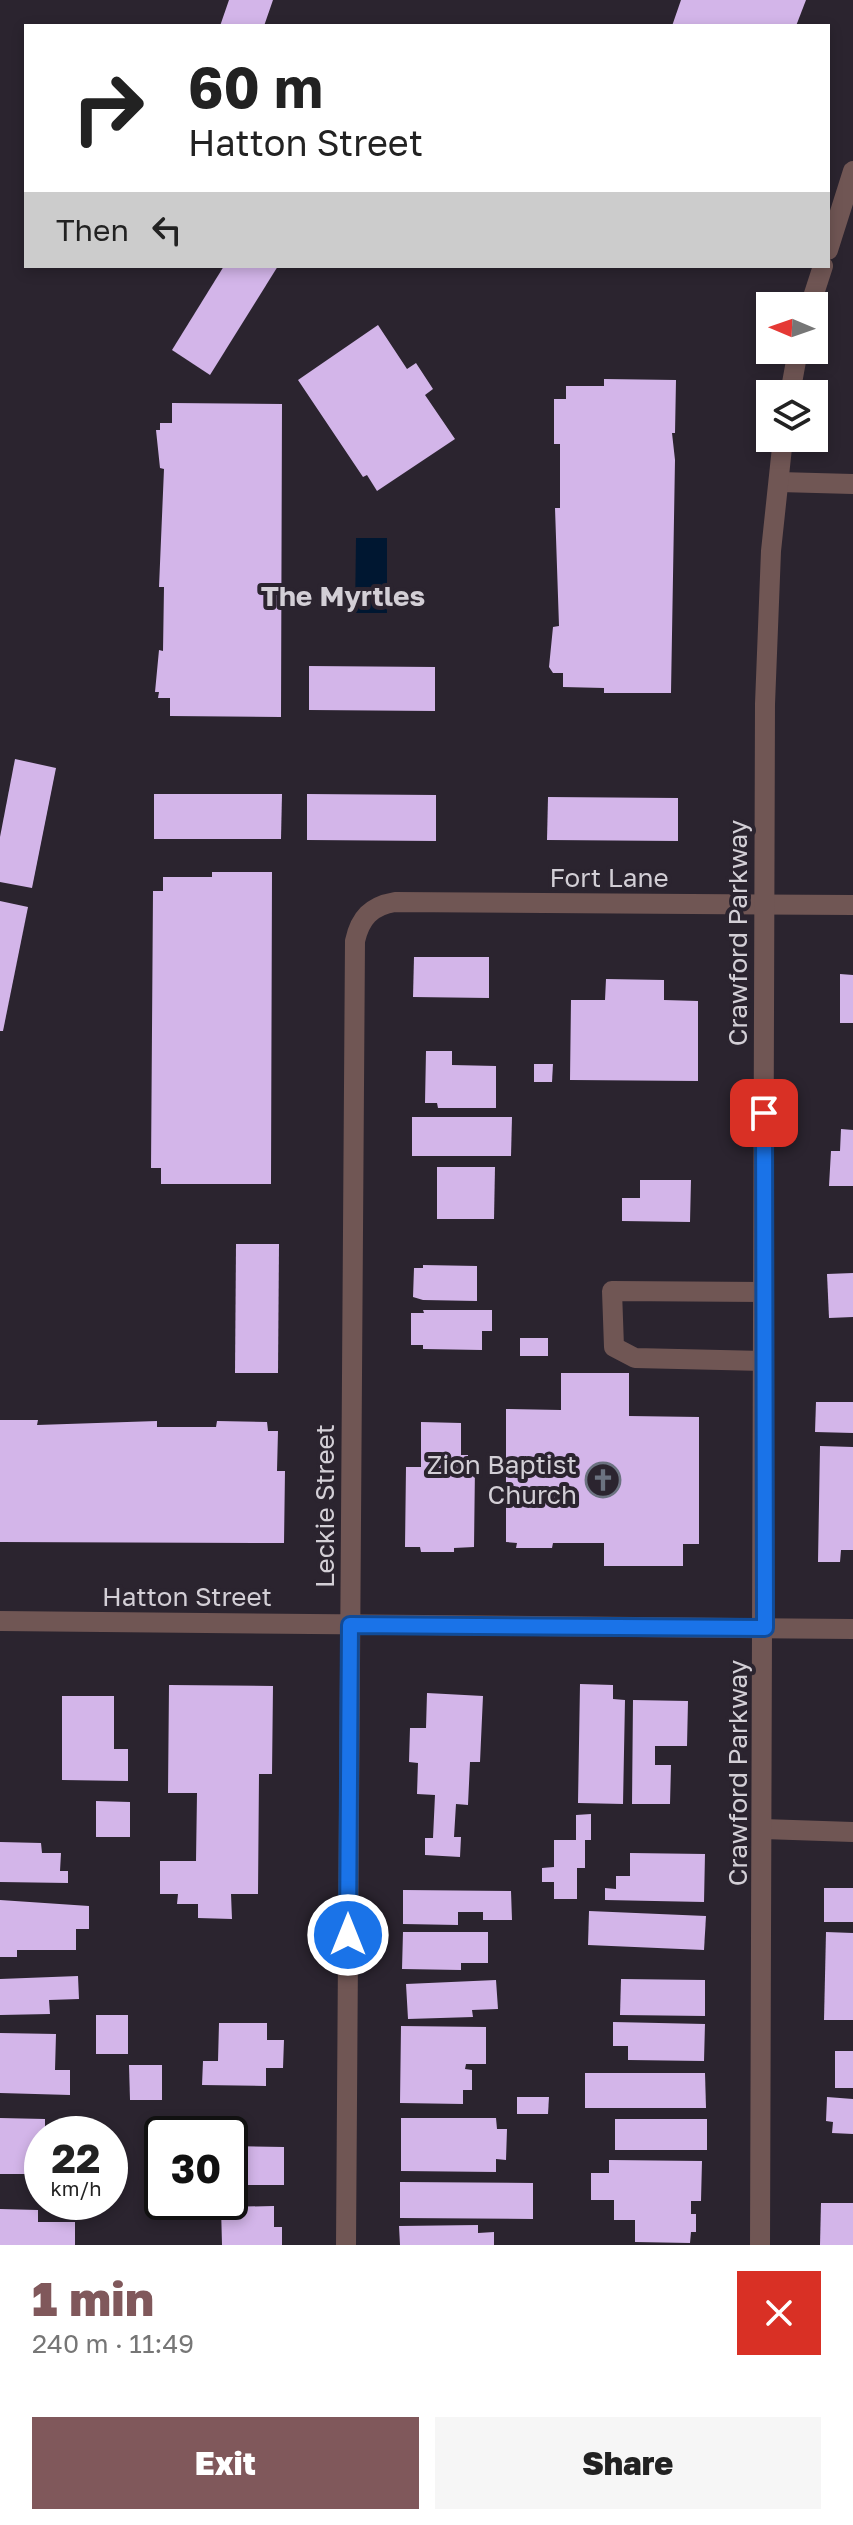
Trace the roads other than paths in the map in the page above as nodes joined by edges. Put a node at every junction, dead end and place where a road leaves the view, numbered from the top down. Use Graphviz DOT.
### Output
graph roads {
  1 [pos="853,171"];
  2 [pos="830,244"];
  3 [pos="822,268"];
  4 [pos="815,292"];
  5 [pos="782,452"];
  6 [pos="779,482"];
  7 [pos="853,484"];
  8 [pos="764,905"];
  9 [pos="853,905"];
  10 [pos="367,914"];
  11 [pos="764,1292"];
  12 [pos="764,1361"];
  13 [pos="0,1621"];
  14 [pos="350,1625"];
  15 [pos="765,1628"];
  16 [pos="853,1629"];
  17 [pos="763,1829"];
  18 [pos="853,1832"];
  19 [pos="346,2245"];
  20 [pos="760,2245"];
  1 -- 2 [label="street"];
  3 -- 4 [label="street"];
  5 -- 6 [label="street, Crawford Parkway"];
  6 -- 7 [label="street"];
  6 -- 8 [label="street, Crawford Parkway"];
  8 -- 9 [label="street, Fort Lane"];
  8 -- 10 [label="street, Fort Lane"];
  8 -- 11 [label="street, Crawford Parkway"];
  10 -- 14 [label="street, Leckie Street"];
  11 -- 12 [label="street, Crawford Parkway"];
  11 -- 12 [label="street"];
  12 -- 15 [label="street, Crawford Parkway"];
  13 -- 14 [label="street, Hatton Street"];
  14 -- 15 [label="street, Hatton Street"];
  14 -- 19 [label="street, Leckie Street"];
  15 -- 16 [label="street, Hatton Street"];
  15 -- 17 [label="street, Crawford Parkway"];
  17 -- 18 [label="street"];
  17 -- 20 [label="street, Crawford Parkway"];
}
